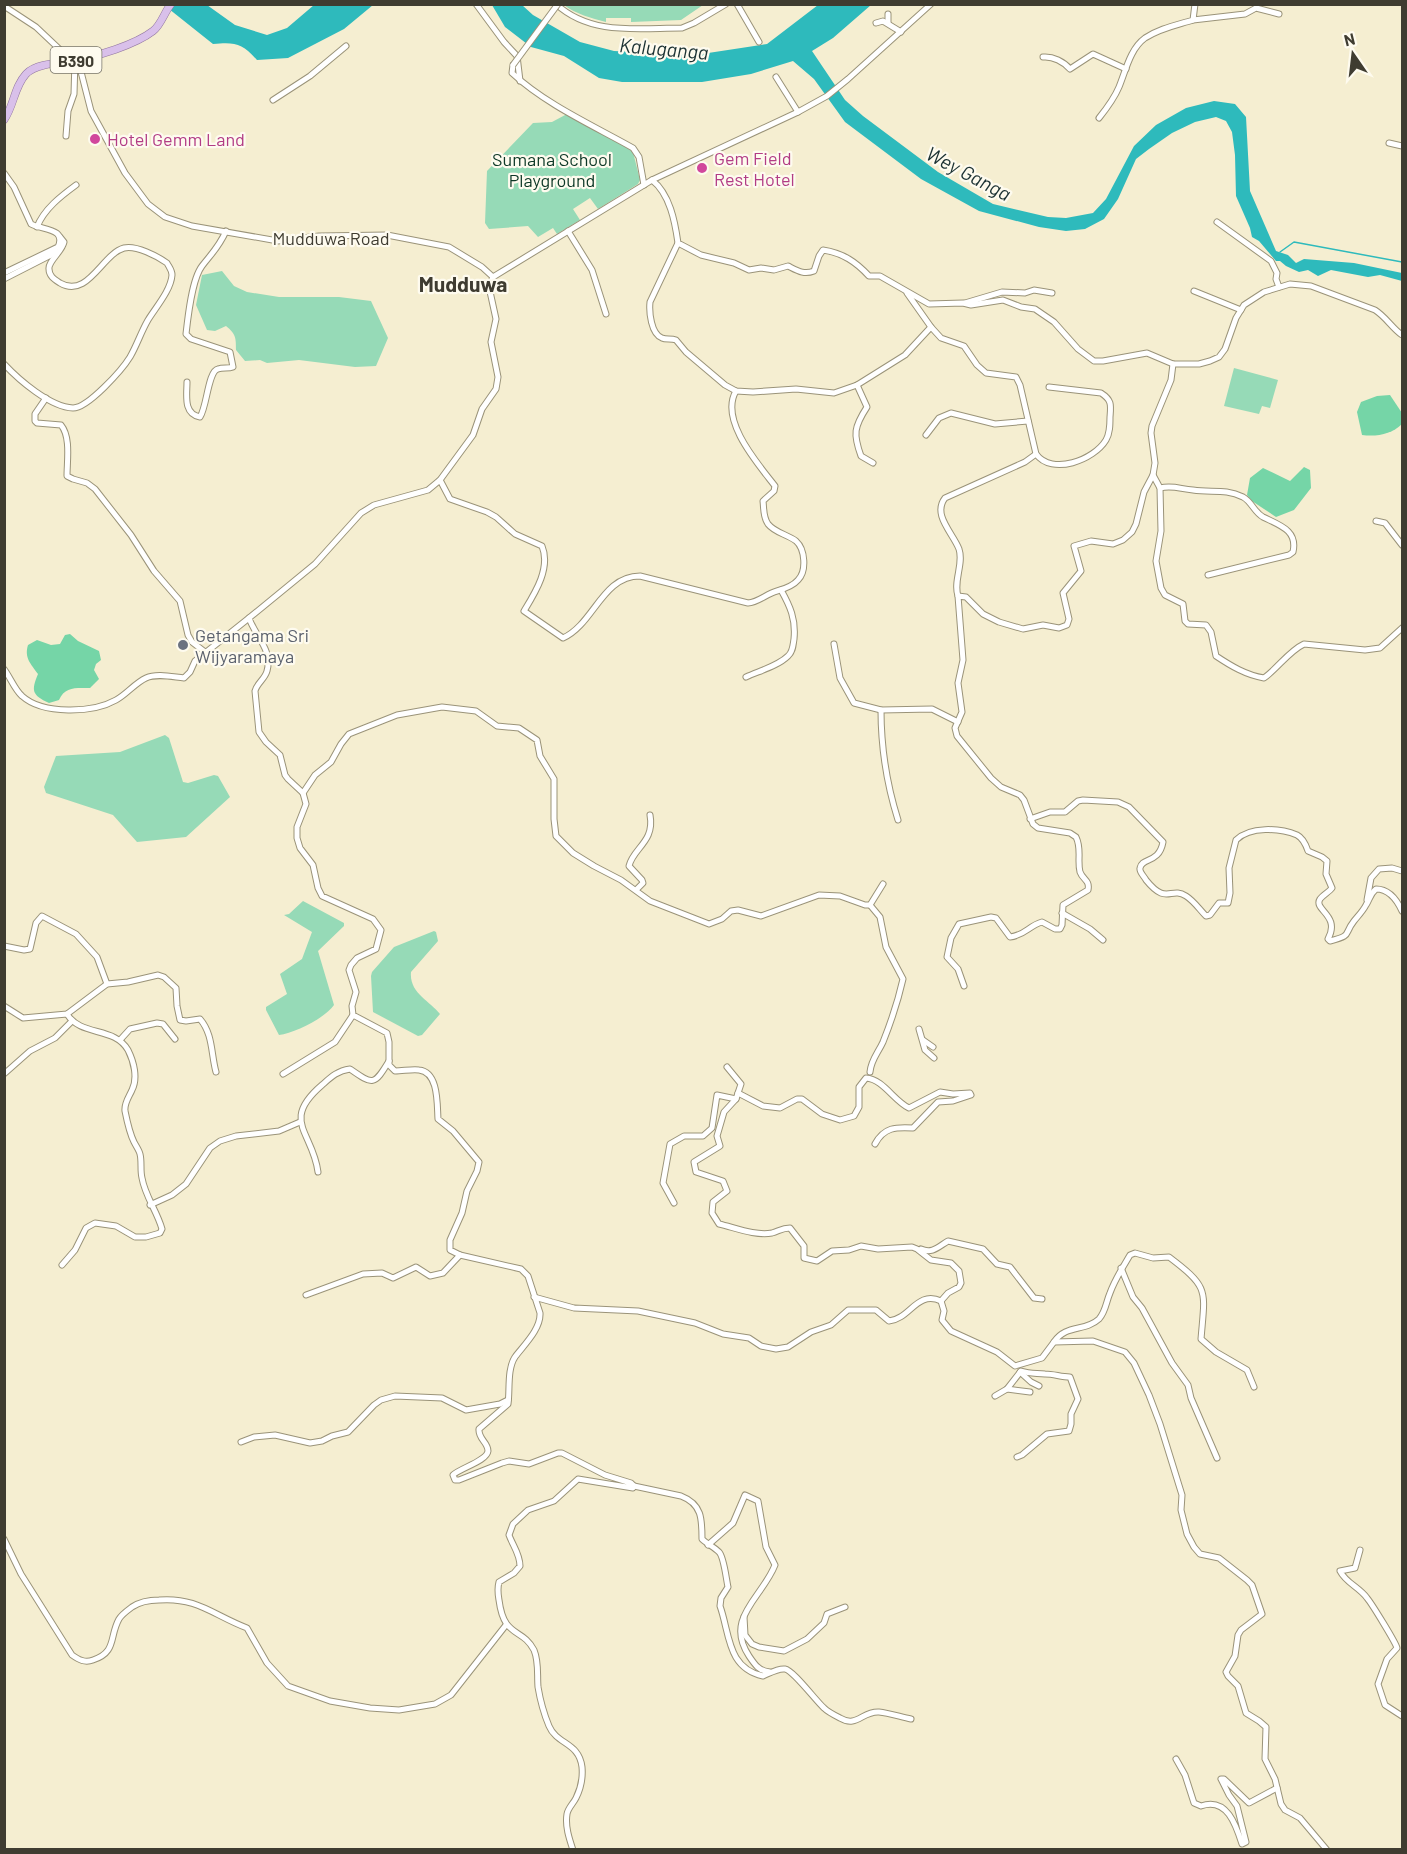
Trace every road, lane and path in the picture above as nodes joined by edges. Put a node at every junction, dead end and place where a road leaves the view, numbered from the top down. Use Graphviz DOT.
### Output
graph roads {
  1 [pos="171,4"];
  2 [pos="476,4"];
  3 [pos="557,4"];
  4 [pos="726,4"];
  5 [pos="737,4"];
  6 [pos="931,4"];
  7 [pos="1195,4"];
  8 [pos="4,6"];
  9 [pos="888,14"];
  10 [pos="1279,14"];
  11 [pos="1193,20"];
  12 [pos="876,23"];
  13 [pos="888,23"];
  14 [pos="901,32"];
  15 [pos="759,42"];
  16 [pos="346,46"];
  17 [pos="1043,57"];
  18 [pos="75,60"];
  19 [pos="1126,69"];
  20 [pos="776,77"];
  21 [pos="520,81"];
  22 [pos="273,100"];
  23 [pos="798,112"];
  24 [pos="1099,118"];
  25 [pos="4,120"];
  26 [pos="66,136"];
  27 [pos="1389,142"];
  28 [pos="1402,146"];
  29 [pos="4,173"];
  30 [pos="652,180"];
  31 [pos="76,185"];
  32 [pos="644,185"];
  33 [pos="1217,222"];
  34 [pos="38,227"];
  35 [pos="226,231"];
  36 [pos="568,231"];
  37 [pos="60,237"];
  38 [pos="678,243"];
  39 [pos="58,247"];
  40 [pos="4,273"];
  41 [pos="493,277"];
  42 [pos="4,279"];
  43 [pos="1279,287"];
  44 [pos="1194,291"];
  45 [pos="906,292"];
  46 [pos="1052,293"];
  47 [pos="963,303"];
  48 [pos="1241,310"];
  49 [pos="606,314"];
  50 [pos="931,327"];
  51 [pos="1402,335"];
  52 [pos="1173,363"];
  53 [pos="4,364"];
  54 [pos="187,381"];
  55 [pos="857,385"];
  56 [pos="1049,387"];
  57 [pos="736,392"];
  58 [pos="45,398"];
  59 [pos="1028,421"];
  60 [pos="926,435"];
  61 [pos="1036,454"];
  62 [pos="873,463"];
  63 [pos="1153,475"];
  64 [pos="440,480"];
  65 [pos="1160,488"];
  66 [pos="1376,521"];
  67 [pos="1402,545"];
  68 [pos="1208,575"];
  69 [pos="780,590"];
  70 [pos="958,596"];
  71 [pos="249,618"];
  72 [pos="1402,628"];
  73 [pos="834,644"];
  74 [pos="205,652"];
  75 [pos="4,669"];
  76 [pos="746,676"];
  77 [pos="881,710"];
  78 [pos="958,722"];
  79 [pos="303,793"];
  80 [pos="650,815"];
  81 [pos="1030,819"];
  82 [pos="898,820"];
  83 [pos="1402,871"];
  84 [pos="883,884"];
  85 [pos="636,890"];
  86 [pos="1367,904"];
  87 [pos="870,905"];
  88 [pos="1402,911"];
  89 [pos="1062,913"];
  90 [pos="1103,940"];
  91 [pos="4,946"];
  92 [pos="107,984"];
  93 [pos="964,986"];
  94 [pos="4,1006"];
  95 [pos="67,1014"];
  96 [pos="353,1015"];
  97 [pos="72,1021"];
  98 [pos="919,1029"];
  99 [pos="175,1039"];
  100 [pos="120,1040"];
  101 [pos="923,1040"];
  102 [pos="933,1047"];
  103 [pos="934,1058"];
  104 [pos="389,1060"];
  105 [pos="727,1067"];
  106 [pos="216,1072"];
  107 [pos="870,1072"];
  108 [pos="4,1074"];
  109 [pos="284,1074"];
  110 [pos="737,1096"];
  111 [pos="300,1122"];
  112 [pos="875,1144"];
  113 [pos="318,1172"];
  114 [pos="674,1203"];
  115 [pos="150,1205"];
  116 [pos="917,1249"];
  117 [pos="460,1255"];
  118 [pos="62,1265"];
  119 [pos="1121,1268"];
  120 [pos="306,1295"];
  121 [pos="534,1297"];
  122 [pos="1042,1299"];
  123 [pos="941,1301"];
  124 [pos="1054,1342"];
  125 [pos="1015,1366"];
  126 [pos="1020,1372"];
  127 [pos="1039,1386"];
  128 [pos="1254,1387"];
  129 [pos="1006,1389"];
  130 [pos="1030,1392"];
  131 [pos="995,1395"];
  132 [pos="508,1400"];
  133 [pos="241,1442"];
  134 [pos="1017,1457"];
  135 [pos="1217,1458"];
  136 [pos="634,1486"];
  137 [pos="4,1539"];
  138 [pos="708,1545"];
  139 [pos="1360,1550"];
  140 [pos="845,1607"];
  141 [pos="744,1615"];
  142 [pos="506,1625"];
  143 [pos="771,1672"];
  144 [pos="1402,1716"];
  145 [pos="911,1719"];
  146 [pos="1176,1759"];
  147 [pos="1277,1788"];
  148 [pos="573,1850"];
  149 [pos="1327,1850"];
  1 -- 18 [label="main road, B390"];
  2 -- 21 [label="street"];
  3 -- 4 [label="street"];
  3 -- 21 [label="street, bridge"];
  5 -- 15 [label="street"];
  6 -- 14 [label="street"];
  7 -- 11 [label="street"];
  8 -- 18 [label="street"];
  9 -- 13 [label="street"];
  10 -- 11 [label="street"];
  11 -- 19 [label="street"];
  12 -- 13 [label="street"];
  13 -- 14 [label="street"];
  14 -- 23 [label="street"];
  16 -- 22 [label="street"];
  17 -- 19 [label="street"];
  18 -- 25 [label="main road, B390"];
  18 -- 26 [label="street"];
  18 -- 35 [label="street, Mudduwa Road"];
  19 -- 24 [label="street"];
  20 -- 23 [label="street"];
  21 -- 32 [label="street"];
  23 -- 30 [label="street"];
  27 -- 28 [label="street"];
  29 -- 34 [label="street"];
  30 -- 32 [label="street"];
  30 -- 38 [label="street"];
  31 -- 34 [label="street"];
  32 -- 36 [label="street"];
  33 -- 43 [label="street"];
  34 -- 37 [label="street"];
  35 -- 41 [label="street, Mudduwa Road"];
  35 -- 54 [label="street"];
  36 -- 41 [label="street"];
  36 -- 49 [label="street"];
  37 -- 39 [label="street"];
  37 -- 58 [label="street"];
  38 -- 45 [label="street"];
  38 -- 57 [label="street"];
  39 -- 40 [label="street"];
  39 -- 42 [label="street"];
  41 -- 64 [label="street"];
  43 -- 48 [label="street"];
  43 -- 51 [label="street"];
  44 -- 48 [label="street"];
  45 -- 47 [label="street"];
  45 -- 50 [label="street"];
  46 -- 47 [label="street"];
  47 -- 52 [label="street"];
  48 -- 52 [label="street"];
  50 -- 55 [label="street"];
  50 -- 59 [label="street"];
  52 -- 63 [label="street"];
  53 -- 58 [label="street"];
  55 -- 57 [label="street"];
  55 -- 62 [label="street"];
  56 -- 61 [label="street"];
  57 -- 69 [label="street"];
  58 -- 74 [label="street"];
  59 -- 60 [label="street"];
  59 -- 61 [label="street"];
  61 -- 70 [label="street"];
  63 -- 65 [label="street"];
  63 -- 70 [label="street"];
  64 -- 69 [label="street"];
  64 -- 71 [label="street"];
  65 -- 68 [label="street"];
  65 -- 72 [label="street"];
  66 -- 67 [label="street"];
  69 -- 76 [label="street"];
  70 -- 78 [label="street"];
  71 -- 74 [label="street"];
  71 -- 79 [label="street"];
  73 -- 77 [label="street"];
  74 -- 75 [label="street"];
  77 -- 78 [label="street"];
  77 -- 82 [label="street"];
  78 -- 81 [label="street"];
  79 -- 85 [label="street"];
  79 -- 96 [label="street"];
  80 -- 85 [label="street"];
  81 -- 86 [label="street"];
  81 -- 89 [label="street"];
  83 -- 86 [label="street"];
  84 -- 87 [label="street"];
  85 -- 87 [label="street"];
  86 -- 88 [label="street"];
  87 -- 107 [label="street"];
  89 -- 90 [label="street"];
  89 -- 93 [label="street"];
  91 -- 92 [label="street"];
  92 -- 95 [label="street"];
  92 -- 106 [label="street"];
  94 -- 95 [label="street"];
  95 -- 97 [label="street"];
  96 -- 104 [label="street"];
  96 -- 109 [label="street"];
  97 -- 100 [label="street"];
  97 -- 108 [label="street"];
  98 -- 101 [label="street"];
  99 -- 100 [label="street"];
  100 -- 115 [label="street"];
  101 -- 102 [label="street"];
  101 -- 103 [label="street"];
  104 -- 111 [label="street"];
  104 -- 117 [label="street"];
  105 -- 110 [label="street"];
  110 -- 112 [label="street"];
  110 -- 114 [label="street"];
  110 -- 116 [label="street"];
  111 -- 113 [label="street"];
  111 -- 115 [label="street"];
  115 -- 118 [label="street"];
  116 -- 122 [label="street"];
  116 -- 123 [label="street"];
  117 -- 120 [label="street"];
  117 -- 121 [label="street"];
  119 -- 124 [label="street"];
  119 -- 128 [label="street"];
  119 -- 135 [label="street"];
  121 -- 123 [label="street"];
  121 -- 132 [label="street"];
  123 -- 125 [label="street"];
  124 -- 125 [label="street"];
  124 -- 147 [label="street"];
  125 -- 126 [label="street"];
  126 -- 127 [label="street"];
  126 -- 129 [label="street"];
  126 -- 134 [label="street"];
  129 -- 130 [label="street"];
  129 -- 131 [label="street"];
  132 -- 133 [label="street"];
  132 -- 136 [label="street"];
  136 -- 138 [label="street"];
  136 -- 142 [label="street"];
  137 -- 142 [label="street"];
  138 -- 141 [label="street"];
  138 -- 143 [label="street"];
  139 -- 144 [label="street"];
  140 -- 141 [label="street"];
  141 -- 143 [label="street"];
  142 -- 148 [label="street"];
  143 -- 145 [label="street"];
  146 -- 147 [label="street"];
  147 -- 149 [label="street"];
}
